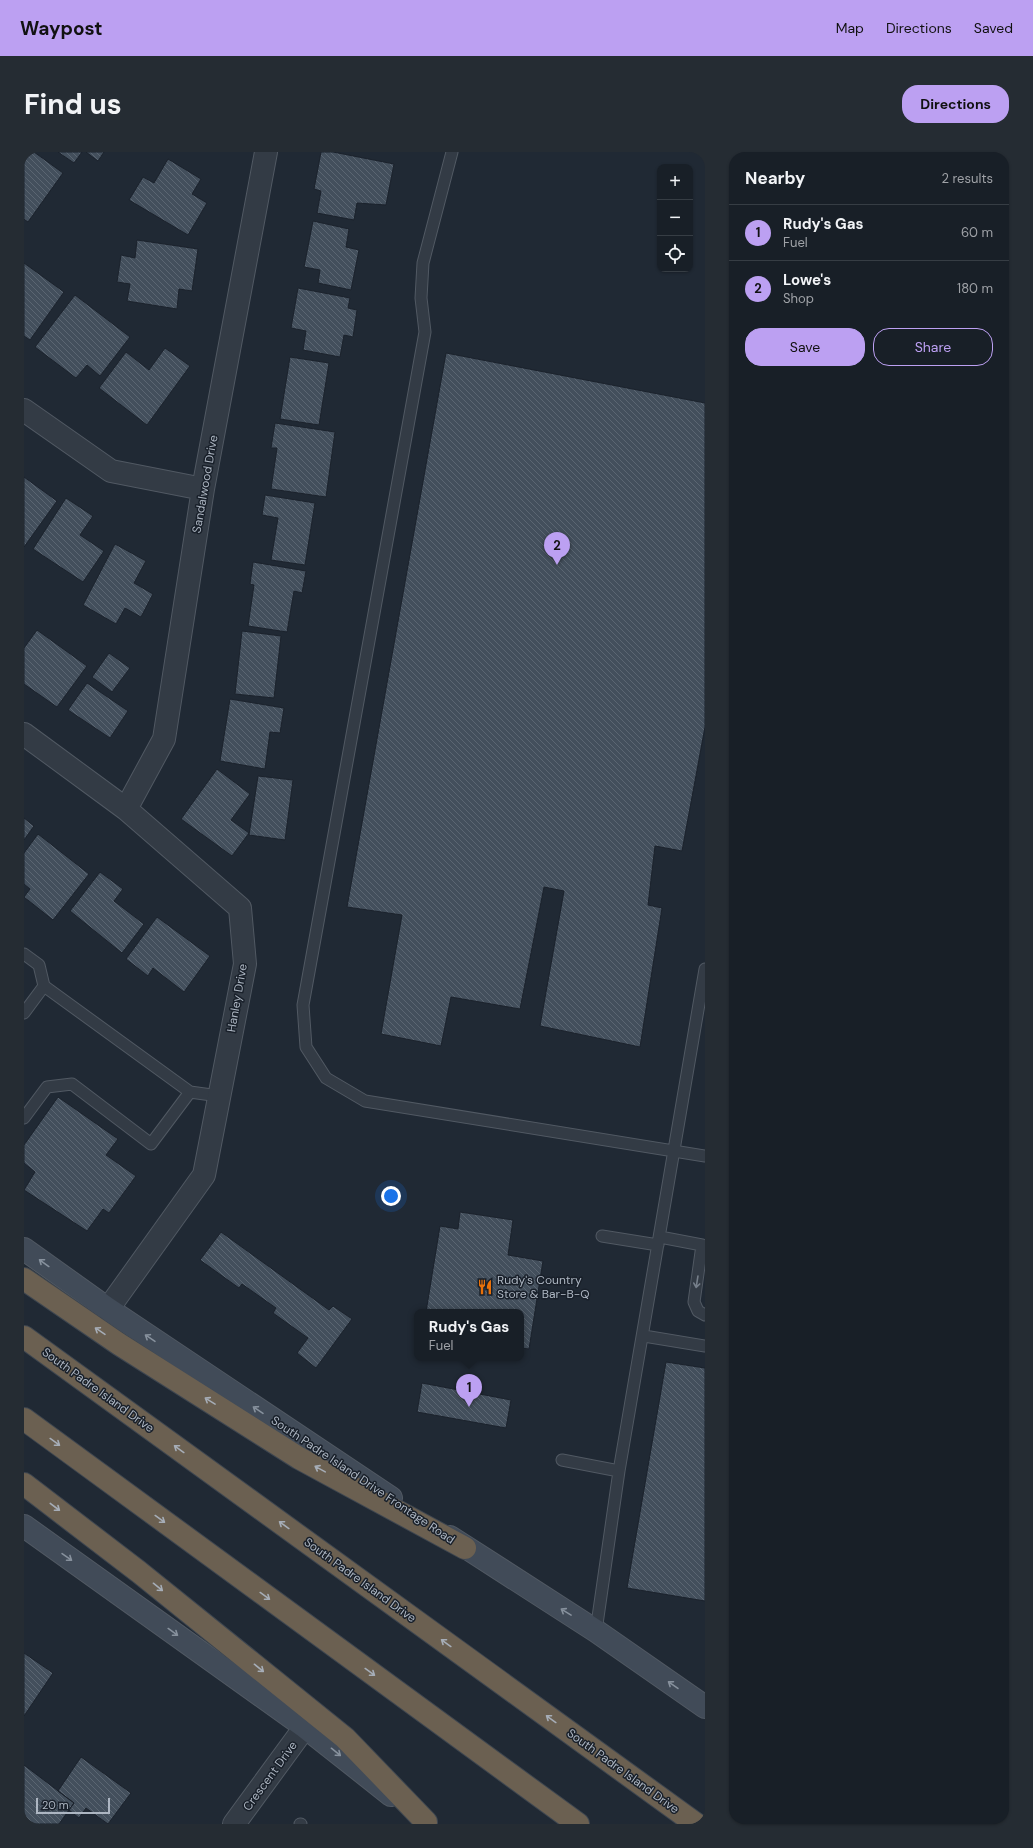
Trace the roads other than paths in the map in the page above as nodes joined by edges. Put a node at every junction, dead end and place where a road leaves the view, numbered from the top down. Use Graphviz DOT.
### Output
graph roads {
  1 [pos="266,152"];
  2 [pos="452,152"];
  3 [pos="24,410"];
  4 [pos="203,489"];
  5 [pos="24,734"];
  6 [pos="126,809"];
  7 [pos="24,954"];
  8 [pos="705,969"];
  9 [pos="44,986"];
  10 [pos="24,1013"];
  11 [pos="190,1092"];
  12 [pos="219,1096"];
  13 [pos="24,1118"];
  14 [pos="674,1152"];
  15 [pos="705,1156"];
  16 [pos="602,1236"];
  17 [pos="659,1241"];
  18 [pos="24,1249"];
  19 [pos="24,1279"];
  20 [pos="108,1310"];
  21 [pos="705,1315"];
  22 [pos="644,1336"];
  23 [pos="24,1337"];
  24 [pos="705,1346"];
  25 [pos="24,1420"];
  26 [pos="562,1460"];
  27 [pos="619,1471"];
  28 [pos="24,1484"];
  29 [pos="24,1526"];
  30 [pos="465,1548"];
  31 [pos="596,1631"];
  32 [pos="705,1707"];
  33 [pos="305,1727"];
  34 [pos="428,1823"];
  35 [pos="234,1824"];
  36 [pos="578,1824"];
  37 [pos="696,1824"];
  1 -- 4 [label="street, Sandalwood Drive"];
  2 -- 14 [label="lane"];
  3 -- 4 [label="street"];
  4 -- 6 [label="street, Sandalwood Drive"];
  5 -- 6 [label="street, Hanley Drive"];
  6 -- 12 [label="street, Hanley Drive"];
  7 -- 9 [label="lane"];
  8 -- 14 [label="lane"];
  9 -- 10 [label="lane"];
  9 -- 11 [label="lane"];
  11 -- 12 [label="lane"];
  11 -- 13 [label="lane"];
  12 -- 20 [label="street, Hanley Drive"];
  14 -- 15 [label="lane"];
  14 -- 17 [label="lane"];
  16 -- 17 [label="lane"];
  17 -- 21 [label="lane, one-way"];
  17 -- 22 [label="lane"];
  20 -- 18 [label="main road, South Padre Island Drive Frontage Road, one-way"];
  30 -- 19 [label="highway, one-way"];
  30 -- 20 [label="main road, South Padre Island Drive Frontage Road, one-way"];
  22 -- 24 [label="lane"];
  22 -- 27 [label="lane"];
  37 -- 23 [label="highway, South Padre Island Drive, one-way"];
  25 -- 36 [label="highway, one-way"];
  26 -- 27 [label="lane"];
  27 -- 31 [label="lane"];
  28 -- 34 [label="highway, one-way"];
  29 -- 33 [label="main road, one-way"];
  31 -- 30 [label="main road, South Padre Island Drive Frontage Road, one-way"];
  32 -- 31 [label="main road, South Padre Island Drive Frontage Road, one-way"];
  33 -- 34 [label="main road, one-way"];
  33 -- 35 [label="street, Crescent Drive"];
}
